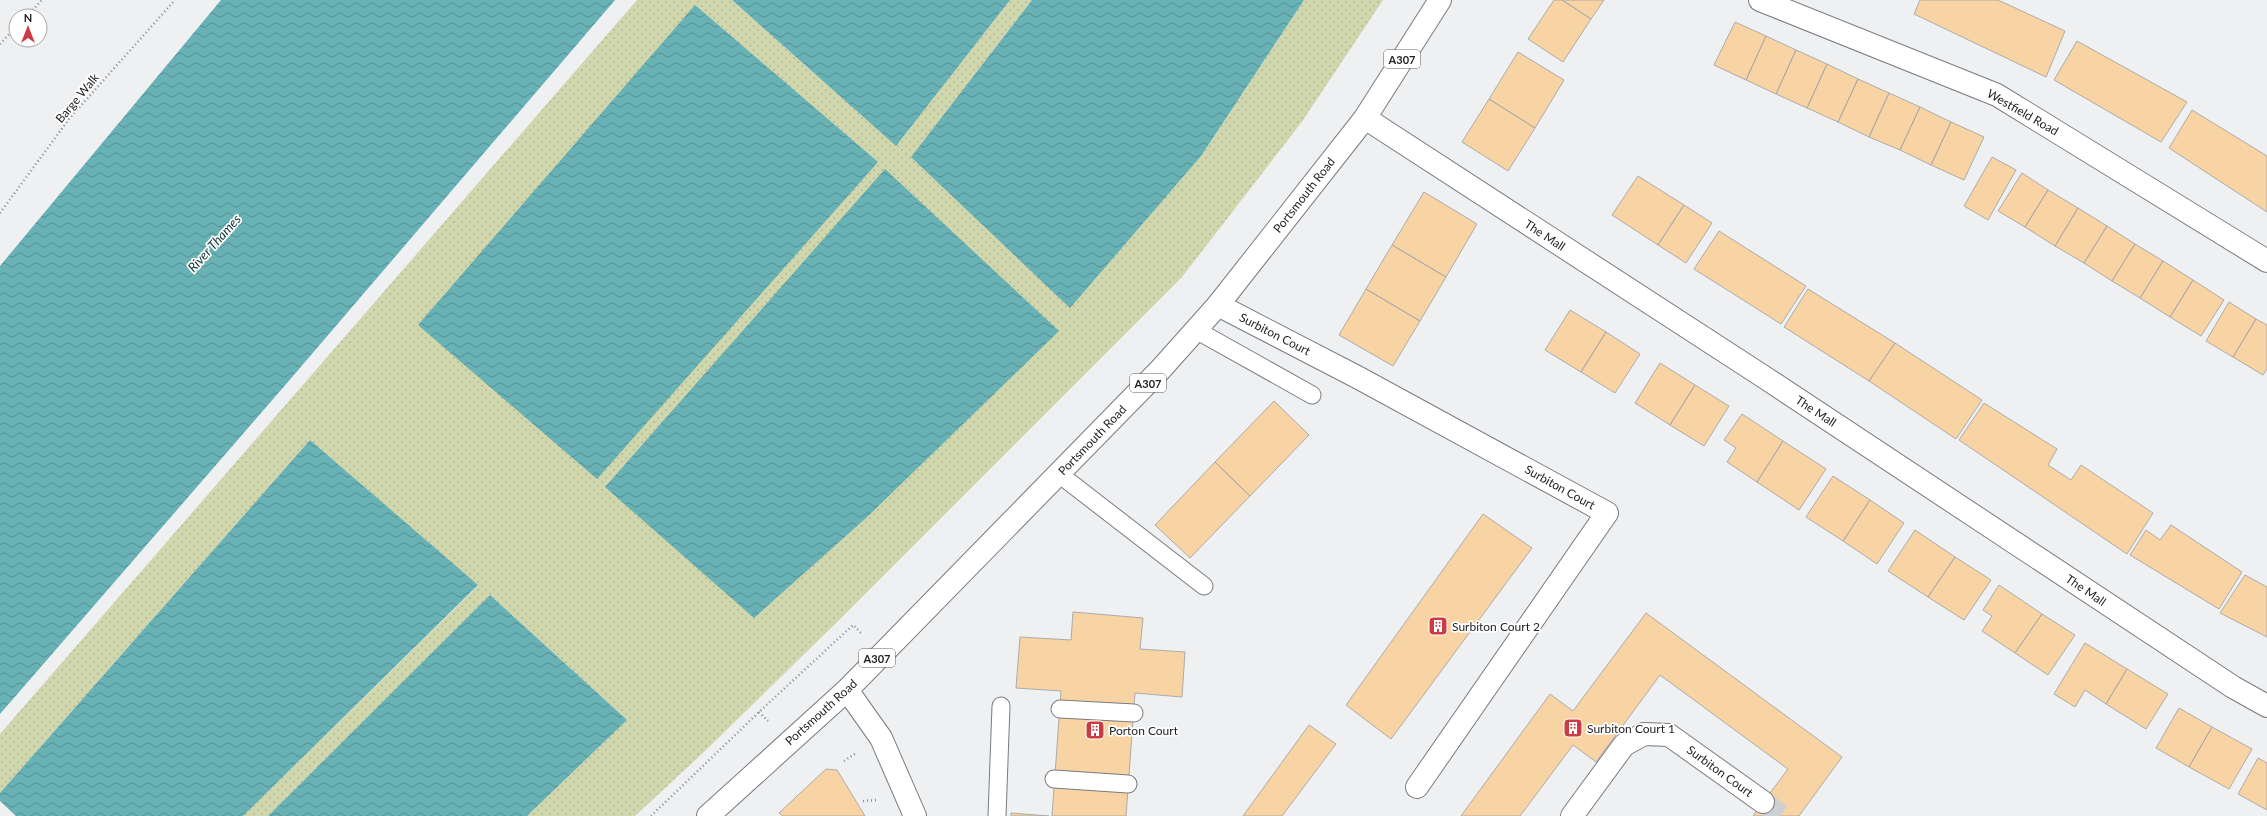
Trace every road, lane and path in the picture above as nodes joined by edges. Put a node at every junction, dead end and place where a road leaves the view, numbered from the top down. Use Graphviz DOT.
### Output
graph roads {
  1 [pos="42,0"];
  2 [pos="175,0"];
  3 [pos="1440,0"];
  4 [pos="1760,0"];
  5 [pos="34,8"];
  6 [pos="8,36"];
  7 [pos="0,44"];
  8 [pos="1365,118"];
  9 [pos="0,213"];
  10 [pos="2267,261"];
  11 [pos="1218,305"];
  12 [pos="1196,330"];
  13 [pos="1312,395"];
  14 [pos="1059,474"];
  15 [pos="1204,586"];
  16 [pos="853,625"];
  17 [pos="846,690"];
  18 [pos="1001,706"];
  19 [pos="2267,706"];
  20 [pos="1060,709"];
  21 [pos="1134,713"];
  22 [pos="1054,779"];
  23 [pos="1128,784"];
  24 [pos="1417,788"];
  25 [pos="1763,802"];
  26 [pos="651,816"];
  27 [pos="708,816"];
  28 [pos="915,816"];
  29 [pos="997,816"];
  30 [pos="1572,816"];
  1 -- 5 [label="path"];
  2 -- 9 [label="path, Barge Walk"];
  3 -- 8 [label="street, Portsmouth Road / A307"];
  4 -- 10 [label="street, Westfield Road"];
  6 -- 7 [label="path"];
  8 -- 11 [label="street, Portsmouth Road / A307"];
  8 -- 19 [label="street, The Mall"];
  11 -- 12 [label="street, Portsmouth Road / A307"];
  11 -- 24 [label="street, Surbiton Court"];
  12 -- 13 [label="lane"];
  12 -- 14 [label="street, Portsmouth Road / A307"];
  14 -- 15 [label="lane"];
  14 -- 17 [label="street, Portsmouth Road / A307"];
  16 -- 26 [label="path"];
  17 -- 27 [label="street, Portsmouth Road / A307"];
  17 -- 28 [label="street"];
  18 -- 29 [label="lane"];
  20 -- 21 [label="lane"];
  22 -- 23 [label="lane"];
  25 -- 30 [label="street, Surbiton Court"];
}
